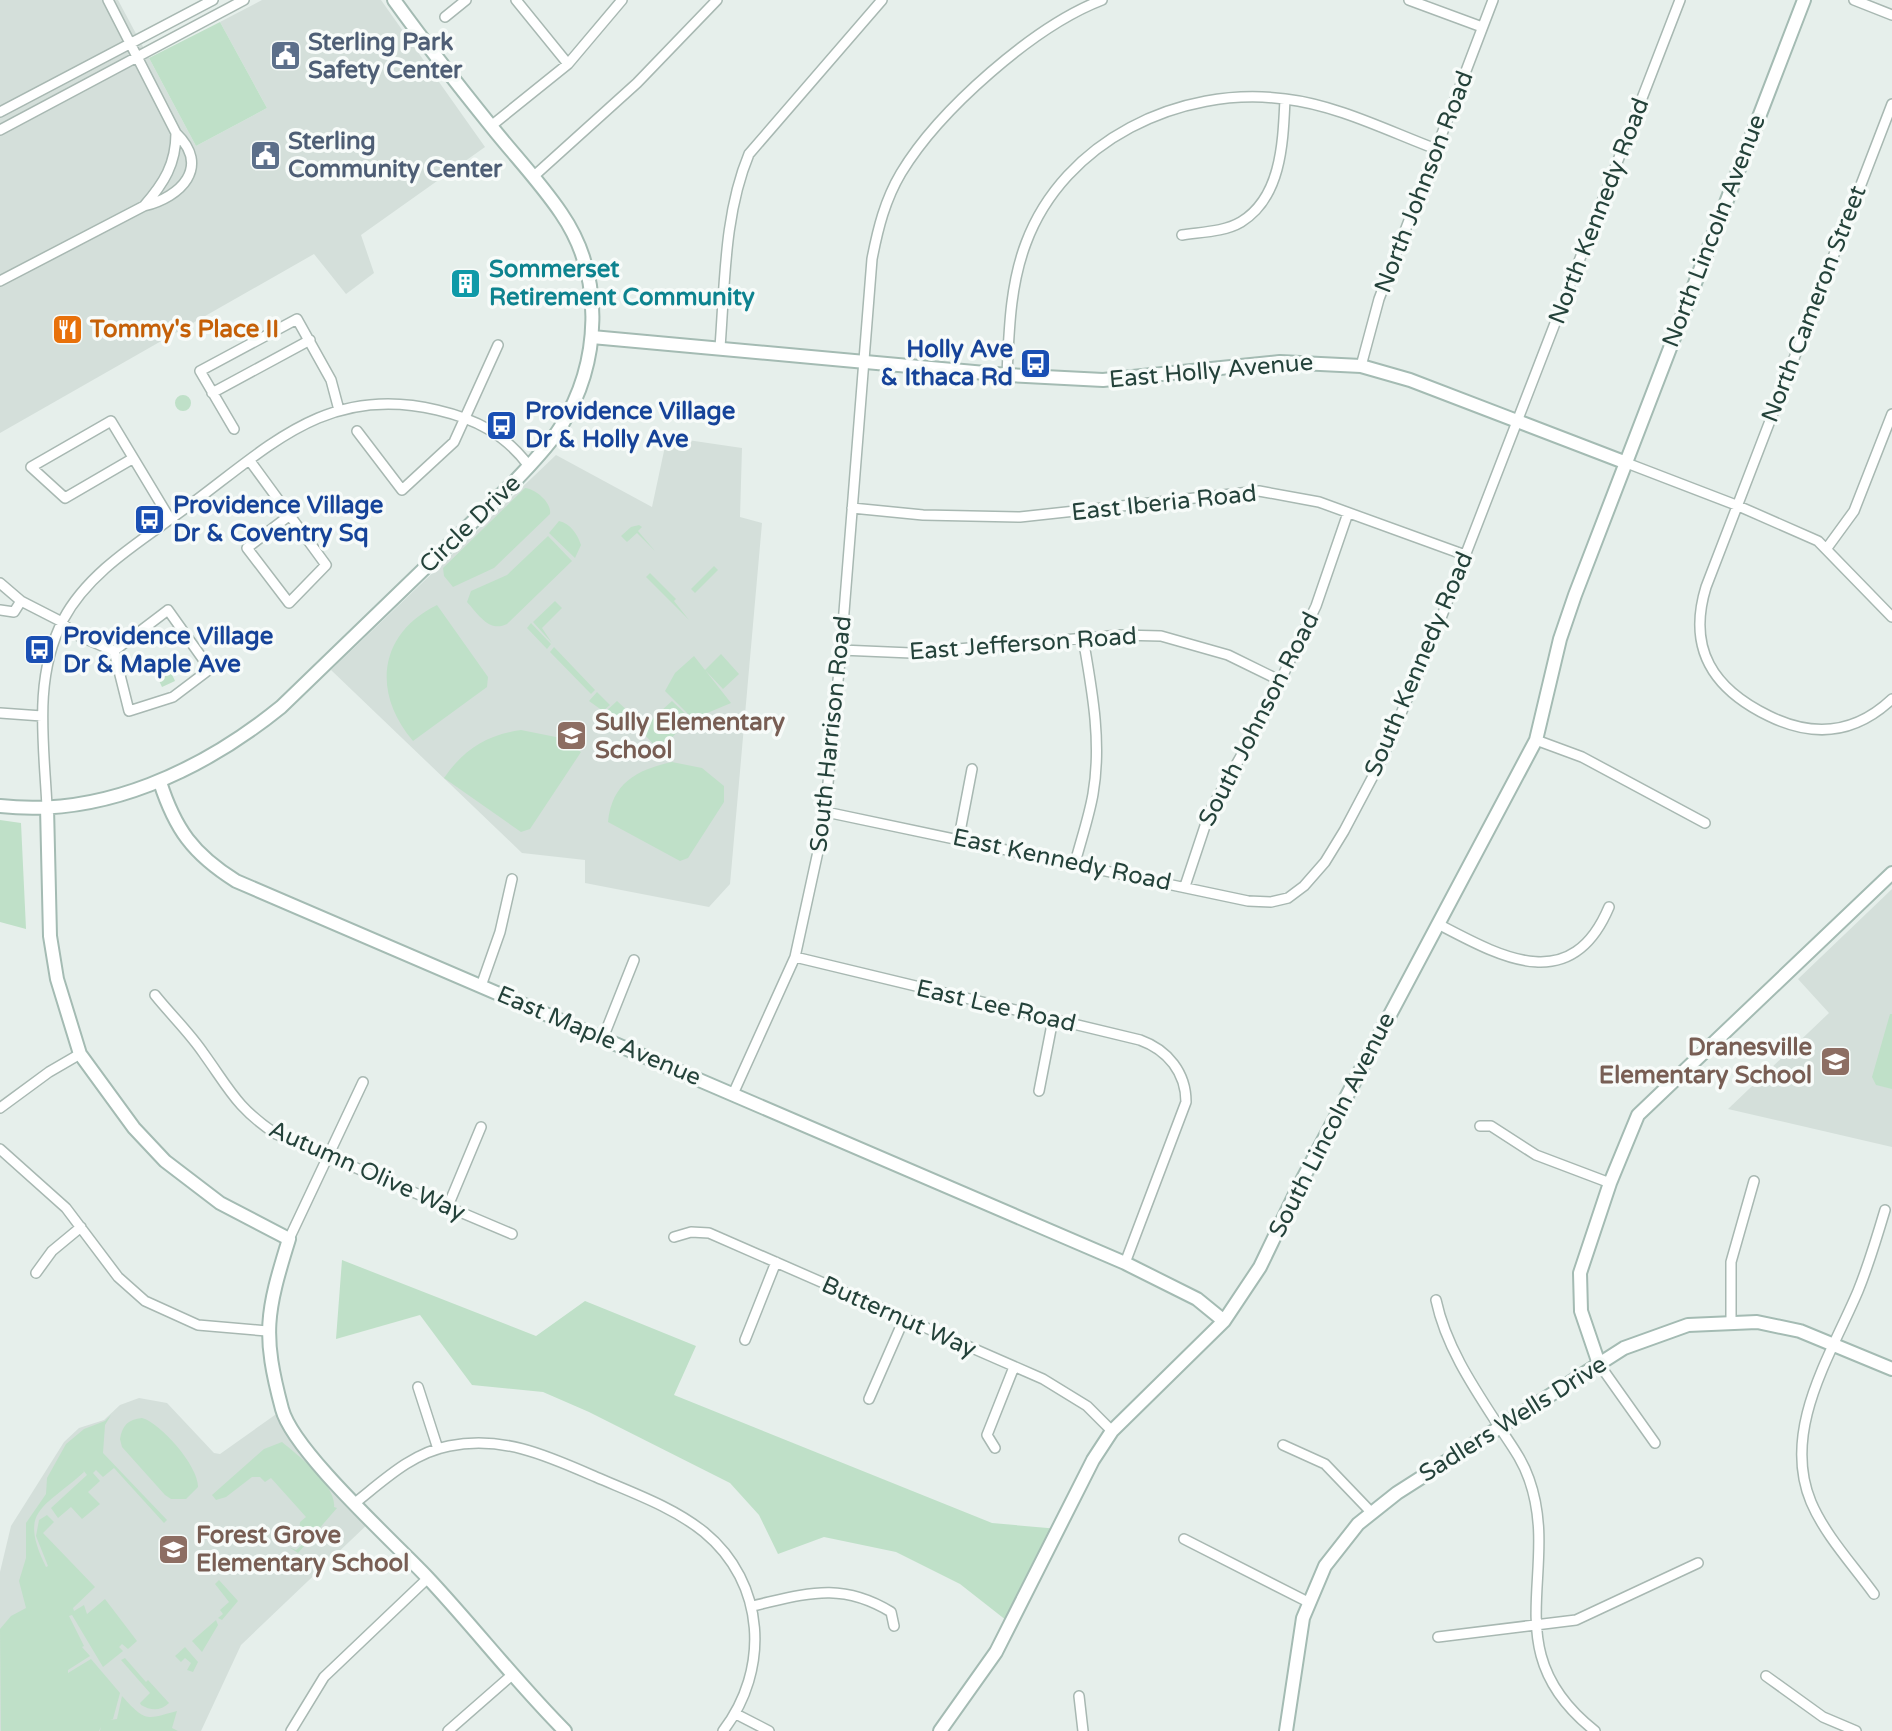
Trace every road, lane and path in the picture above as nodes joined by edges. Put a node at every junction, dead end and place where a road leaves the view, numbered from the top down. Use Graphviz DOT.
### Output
graph roads {
  1 [pos="108,0"];
  2 [pos="214,0"];
  3 [pos="244,0"];
  4 [pos="394,0"];
  5 [pos="466,0"];
  6 [pos="516,0"];
  7 [pos="622,0"];
  8 [pos="717,0"];
  9 [pos="882,0"];
  10 [pos="1102,0"];
  11 [pos="1409,0"];
  12 [pos="1493,0"];
  13 [pos="1681,0"];
  14 [pos="1804,0"];
  15 [pos="1854,0"];
  16 [pos="1892,15"];
  17 [pos="444,17"];
  18 [pos="1482,27"];
  19 [pos="130,44"];
  20 [pos="138,59"];
  21 [pos="568,64"];
  22 [pos="1285,99"];
  23 [pos="1892,104"];
  24 [pos="0,113"];
  25 [pos="491,125"];
  26 [pos="0,130"];
  27 [pos="176,133"];
  28 [pos="1436,149"];
  29 [pos="534,176"];
  30 [pos="144,206"];
  31 [pos="1182,235"];
  32 [pos="0,281"];
  33 [pos="592,337"];
  34 [pos="310,340"];
  35 [pos="498,345"];
  36 [pos="720,347"];
  37 [pos="864,360"];
  38 [pos="1361,366"];
  39 [pos="1007,375"];
  40 [pos="212,393"];
  41 [pos="339,410"];
  42 [pos="1892,414"];
  43 [pos="466,417"];
  44 [pos="1518,421"];
  45 [pos="234,429"];
  46 [pos="357,431"];
  47 [pos="132,459"];
  48 [pos="250,461"];
  49 [pos="1624,462"];
  50 [pos="529,466"];
  51 [pos="1737,505"];
  52 [pos="852,508"];
  53 [pos="1348,513"];
  54 [pos="289,515"];
  55 [pos="170,519"];
  56 [pos="1827,548"];
  57 [pos="1465,555"];
  58 [pos="0,583"];
  59 [pos="21,601"];
  60 [pos="0,610"];
  61 [pos="1892,617"];
  62 [pos="62,622"];
  63 [pos="1083,638"];
  64 [pos="841,650"];
  65 [pos="114,652"];
  66 [pos="1281,681"];
  67 [pos="1892,699"];
  68 [pos="0,713"];
  69 [pos="42,716"];
  70 [pos="1536,740"];
  71 [pos="972,769"];
  72 [pos="160,782"];
  73 [pos="0,806"];
  74 [pos="47,807"];
  75 [pos="826,812"];
  76 [pos="1705,823"];
  77 [pos="959,837"];
  78 [pos="1075,863"];
  79 [pos="1892,873"];
  80 [pos="512,879"];
  81 [pos="1185,886"];
  82 [pos="1296,892"];
  83 [pos="1609,907"];
  84 [pos="1438,924"];
  85 [pos="795,957"];
  86 [pos="634,960"];
  87 [pos="481,986"];
  88 [pos="155,995"];
  89 [pos="1053,1019"];
  90 [pos="603,1038"];
  91 [pos="80,1054"];
  92 [pos="363,1082"];
  93 [pos="1039,1091"];
  94 [pos="733,1094"];
  95 [pos="0,1108"];
  96 [pos="1480,1126"];
  97 [pos="481,1127"];
  98 [pos="0,1149"];
  99 [pos="328,1157"];
  100 [pos="1754,1181"];
  101 [pos="1610,1184"];
  102 [pos="448,1206"];
  103 [pos="1885,1210"];
  104 [pos="81,1227"];
  105 [pos="512,1234"];
  106 [pos="674,1237"];
  107 [pos="289,1239"];
  108 [pos="776,1262"];
  109 [pos="1125,1263"];
  110 [pos="36,1273"];
  111 [pos="1436,1300"];
  112 [pos="904,1319"];
  113 [pos="1224,1321"];
  114 [pos="1731,1321"];
  115 [pos="267,1331"];
  116 [pos="745,1340"];
  117 [pos="1834,1344"];
  118 [pos="1599,1364"];
  119 [pos="1014,1367"];
  120 [pos="1892,1369"];
  121 [pos="418,1387"];
  122 [pos="869,1399"];
  123 [pos="1500,1428"];
  124 [pos="1112,1431"];
  125 [pos="1655,1443"];
  126 [pos="1283,1445"];
  127 [pos="995,1448"];
  128 [pos="438,1449"];
  129 [pos="355,1503"];
  130 [pos="1371,1512"];
  131 [pos="1184,1539"];
  132 [pos="1698,1563"];
  133 [pos="428,1578"];
  134 [pos="1874,1594"];
  135 [pos="1308,1602"];
  136 [pos="752,1606"];
  137 [pos="1535,1625"];
  138 [pos="894,1626"];
  139 [pos="1438,1637"];
  140 [pos="512,1675"];
  141 [pos="1766,1676"];
  142 [pos="1079,1696"];
  143 [pos="736,1714"];
  144 [pos="291,1731"];
  145 [pos="448,1731"];
  146 [pos="565,1731"];
  147 [pos="723,1731"];
  148 [pos="769,1731"];
  149 [pos="940,1731"];
  150 [pos="1083,1731"];
  151 [pos="1286,1731"];
  152 [pos="1595,1731"];
  153 [pos="1856,1731"];
  1 -- 19 [label="street"];
  2 -- 19 [label="street"];
  3 -- 20 [label="street"];
  4 -- 25 [label="street"];
  5 -- 17 [label="street"];
  6 -- 21 [label="street"];
  7 -- 21 [label="street"];
  8 -- 29 [label="street"];
  9 -- 36 [label="street"];
  10 -- 37 [label="street, South Harrison Road"];
  11 -- 18 [label="street"];
  12 -- 18 [label="street, North Johnson Road"];
  13 -- 44 [label="street, North Kennedy Road"];
  14 -- 49 [label="street, North Lincoln Avenue"];
  15 -- 16 [label="street"];
  18 -- 28 [label="street, North Johnson Road"];
  19 -- 20 [label="street"];
  19 -- 24 [label="street"];
  20 -- 26 [label="street"];
  20 -- 27 [label="street"];
  21 -- 25 [label="street"];
  22 -- 28 [label="street"];
  22 -- 31 [label="street"];
  22 -- 39 [label="street"];
  23 -- 51 [label="street, North Cameron Street"];
  25 -- 29 [label="street"];
  27 -- 30 [label="street"];
  27 -- 30 [label="street"];
  28 -- 38 [label="street, North Johnson Road"];
  29 -- 33 [label="street, Circle Drive"];
  30 -- 32 [label="street"];
  33 -- 36 [label="street, East Holly Avenue"];
  33 -- 50 [label="street, Circle Drive"];
  34 -- 40 [label="street"];
  34 -- 40 [label="street"];
  34 -- 41 [label="street"];
  35 -- 43 [label="street"];
  36 -- 37 [label="street, East Holly Avenue"];
  37 -- 39 [label="street, East Holly Avenue"];
  37 -- 52 [label="street, South Harrison Road"];
  38 -- 39 [label="street, East Holly Avenue"];
  38 -- 44 [label="street, East Holly Avenue"];
  40 -- 45 [label="street"];
  41 -- 43 [label="street"];
  41 -- 48 [label="street"];
  42 -- 56 [label="street"];
  43 -- 46 [label="street"];
  43 -- 50 [label="street"];
  44 -- 49 [label="street, East Holly Avenue"];
  44 -- 57 [label="street, South Kennedy Road"];
  47 -- 47 [label="street"];
  47 -- 55 [label="street"];
  48 -- 54 [label="street"];
  48 -- 55 [label="street"];
  49 -- 51 [label="street, East Holly Avenue"];
  49 -- 70 [label="street, South Lincoln Avenue"];
  50 -- 72 [label="street, Circle Drive"];
  51 -- 56 [label="street, East Holly Avenue"];
  51 -- 67 [label="street, North Cameron Street"];
  52 -- 53 [label="street, East Iberia Road"];
  52 -- 64 [label="street, South Harrison Road"];
  53 -- 57 [label="street, East Iberia Road"];
  53 -- 66 [label="street, South Johnson Road"];
  54 -- 54 [label="street"];
  55 -- 62 [label="street"];
  56 -- 61 [label="street, East Holly Avenue"];
  57 -- 82 [label="street, South Kennedy Road"];
  58 -- 59 [label="street"];
  59 -- 60 [label="street"];
  59 -- 62 [label="street"];
  62 -- 65 [label="street"];
  62 -- 69 [label="street"];
  63 -- 64 [label="street, East Jefferson Road"];
  63 -- 66 [label="street, East Jefferson Road"];
  63 -- 78 [label="street"];
  64 -- 75 [label="street, South Harrison Road"];
  65 -- 65 [label="street"];
  66 -- 81 [label="street, South Johnson Road"];
  68 -- 69 [label="street"];
  69 -- 74 [label="street"];
  70 -- 76 [label="street"];
  70 -- 84 [label="street, South Lincoln Avenue"];
  71 -- 77 [label="street"];
  72 -- 74 [label="street"];
  72 -- 87 [label="street, East Maple Avenue"];
  73 -- 74 [label="street"];
  74 -- 91 [label="street"];
  75 -- 77 [label="street, East Kennedy Road"];
  75 -- 85 [label="street, South Harrison Road"];
  77 -- 78 [label="street, East Kennedy Road"];
  78 -- 81 [label="street, East Kennedy Road"];
  79 -- 101 [label="street"];
  80 -- 87 [label="street"];
  81 -- 82 [label="street, East Kennedy Road"];
  83 -- 84 [label="street"];
  84 -- 113 [label="street, South Lincoln Avenue"];
  85 -- 89 [label="street, East Lee Road"];
  85 -- 94 [label="street, South Harrison Road"];
  86 -- 90 [label="street"];
  87 -- 90 [label="street, East Maple Avenue"];
  88 -- 99 [label="street, Autumn Olive Way"];
  89 -- 93 [label="street"];
  89 -- 109 [label="street, East Lee Road"];
  90 -- 94 [label="street, East Maple Avenue"];
  91 -- 95 [label="street"];
  91 -- 107 [label="street"];
  92 -- 99 [label="street"];
  94 -- 109 [label="street, East Maple Avenue"];
  96 -- 101 [label="street"];
  97 -- 102 [label="street"];
  98 -- 104 [label="street"];
  99 -- 102 [label="street, Autumn Olive Way"];
  99 -- 107 [label="street"];
  100 -- 114 [label="street"];
  101 -- 118 [label="street"];
  102 -- 105 [label="street, Autumn Olive Way"];
  103 -- 117 [label="street"];
  104 -- 110 [label="street"];
  104 -- 115 [label="street"];
  106 -- 108 [label="street, Butternut Way"];
  107 -- 115 [label="street"];
  108 -- 112 [label="street, Butternut Way"];
  108 -- 116 [label="street"];
  109 -- 113 [label="street, East Maple Avenue"];
  111 -- 123 [label="street"];
  112 -- 119 [label="street, Butternut Way"];
  112 -- 122 [label="street"];
  113 -- 124 [label="street, South Lincoln Avenue"];
  114 -- 117 [label="street, Sadlers Wells Drive"];
  114 -- 118 [label="street, Sadlers Wells Drive"];
  115 -- 129 [label="street"];
  117 -- 120 [label="street, Sadlers Wells Drive"];
  117 -- 134 [label="street"];
  118 -- 123 [label="street, Sadlers Wells Drive"];
  118 -- 125 [label="street"];
  119 -- 124 [label="street, Butternut Way"];
  119 -- 127 [label="street"];
  121 -- 128 [label="street"];
  123 -- 130 [label="street, Sadlers Wells Drive"];
  123 -- 137 [label="street"];
  124 -- 149 [label="street, South Lincoln Avenue"];
  126 -- 130 [label="street"];
  128 -- 129 [label="street"];
  128 -- 136 [label="street"];
  129 -- 133 [label="street"];
  130 -- 135 [label="street, Sadlers Wells Drive"];
  131 -- 135 [label="street"];
  132 -- 137 [label="street"];
  133 -- 140 [label="street"];
  133 -- 144 [label="street"];
  135 -- 151 [label="street, Sadlers Wells Drive"];
  136 -- 138 [label="street"];
  136 -- 143 [label="street"];
  137 -- 139 [label="street"];
  137 -- 152 [label="street"];
  140 -- 145 [label="street"];
  140 -- 146 [label="street"];
  141 -- 153 [label="street"];
  142 -- 150 [label="street"];
  143 -- 147 [label="street"];
  143 -- 148 [label="street"];
}
